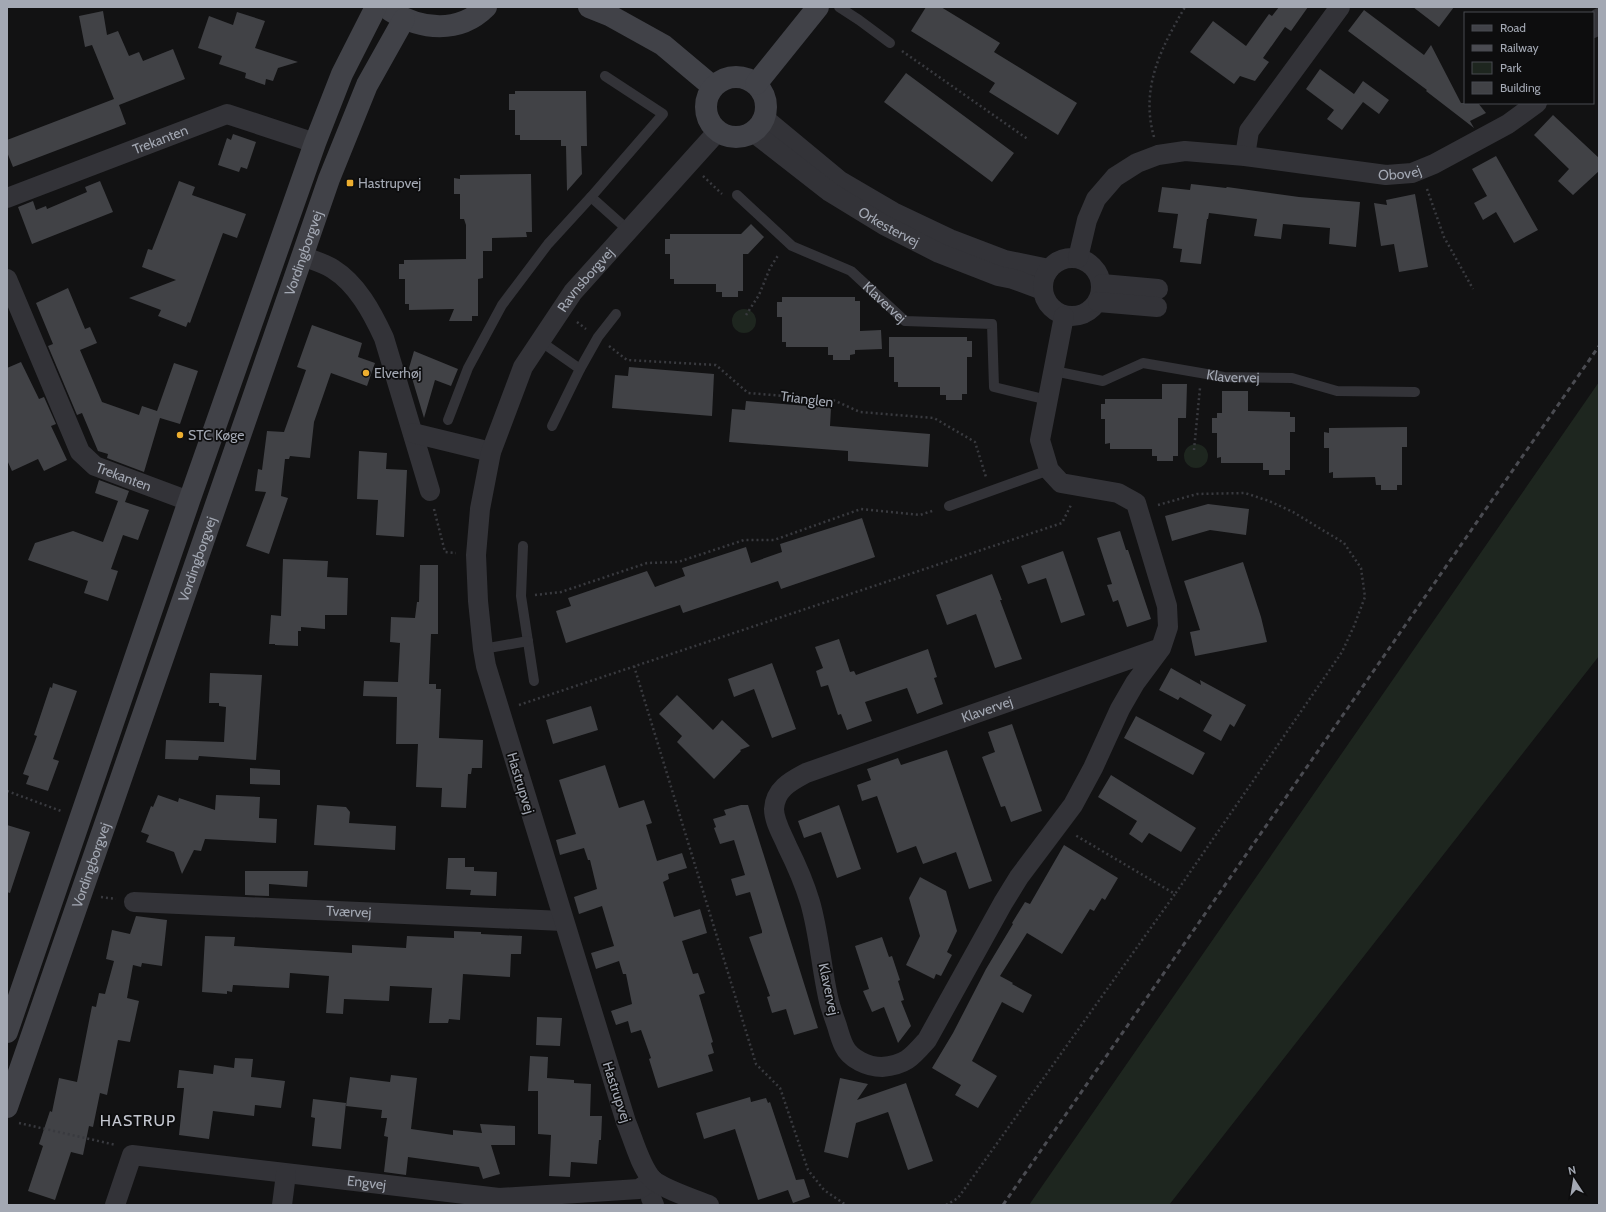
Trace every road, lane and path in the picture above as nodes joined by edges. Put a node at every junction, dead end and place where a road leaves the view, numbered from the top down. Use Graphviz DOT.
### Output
graph roads {
  1 [pos="376,7"];
  2 [pos="486,7"];
  3 [pos="589,7"];
  4 [pos="818,7"];
  5 [pos="839,7"];
  6 [pos="1185,7"];
  7 [pos="1340,7"];
  8 [pos="396,13"];
  9 [pos="890,43"];
  10 [pos="605,76"];
  11 [pos="756,84"];
  12 [pos="713,87"];
  13 [pos="1536,104"];
  14 [pos="759,125"];
  15 [pos="718,131"];
  16 [pos="1029,140"];
  17 [pos="315,143"];
  18 [pos="1158,154"];
  19 [pos="1245,156"];
  20 [pos="689,163"];
  21 [pos="1421,169"];
  22 [pos="737,195"];
  23 [pos="591,197"];
  24 [pos="7,198"];
  25 [pos="628,230"];
  26 [pos="788,242"];
  27 [pos="302,256"];
  28 [pos="1078,258"];
  29 [pos="1049,270"];
  30 [pos="7,280"];
  31 [pos="1473,289"];
  32 [pos="1043,290"];
  33 [pos="1100,293"];
  34 [pos="1158,298"];
  35 [pos="560,310"];
  36 [pos="616,314"];
  37 [pos="746,315"];
  38 [pos="1064,316"];
  39 [pos="598,337"];
  40 [pos="540,340"];
  41 [pos="580,369"];
  42 [pos="1054,371"];
  43 [pos="1202,373"];
  44 [pos="1415,392"];
  45 [pos="1048,400"];
  46 [pos="448,420"];
  47 [pos="552,426"];
  48 [pos="413,433"];
  49 [pos="1194,450"];
  50 [pos="491,452"];
  51 [pos="1049,470"];
  52 [pos="1081,487"];
  53 [pos="430,491"];
  54 [pos="991,491"];
  55 [pos="189,501"];
  56 [pos="948,506"];
  57 [pos="1138,511"];
  58 [pos="523,546"];
  59 [pos="476,555"];
  60 [pos="521,596"];
  61 [pos="528,641"];
  62 [pos="1161,648"];
  63 [pos="483,649"];
  64 [pos="634,666"];
  65 [pos="534,681"];
  66 [pos="499,711"];
  67 [pos="7,791"];
  68 [pos="81,819"];
  69 [pos="1058,825"];
  70 [pos="81,893"];
  71 [pos="1175,894"];
  72 [pos="134,902"];
  73 [pos="563,921"];
  74 [pos="7,1032"];
  75 [pos="10,1114"];
  76 [pos="132,1155"];
  77 [pos="286,1174"];
  78 [pos="653,1180"];
  79 [pos="114,1205"];
  80 [pos="282,1205"];
  81 [pos="654,1205"];
  82 [pos="709,1205"];
  83 [pos="846,1205"];
  84 [pos="946,1205"];
  1 -- 17 [label="main road, Vordingborgvej"];
  2 -- 8 [label="main road"];
  3 -- 12 [label="main road"];
  4 -- 11 [label="main road"];
  5 -- 9 [label="lane"];
  6 -- 18 [label="path"];
  7 -- 19 [label="street"];
  8 -- 27 [label="main road, Vordingborgvej"];
  9 -- 16 [label="path"];
  10 -- 23 [label="lane"];
  11 -- 12 [label="main road"];
  11 -- 14 [label="main road"];
  12 -- 15 [label="main road"];
  13 -- 21 [label="street, Obovej"];
  14 -- 15 [label="main road"];
  14 -- 29 [label="street, Orkestervej"];
  14 -- 32 [label="street, Orkestervej"];
  15 -- 20 [label="street, Ravnsborgvej"];
  17 -- 24 [label="street, Trekanten"];
  17 -- 55 [label="main road, Vordingborgvej"];
  18 -- 19 [label="street, Obovej"];
  18 -- 28 [label="street, Obovej"];
  19 -- 21 [label="street, Obovej"];
  20 -- 22 [label="path"];
  20 -- 25 [label="street, Ravnsborgvej"];
  21 -- 31 [label="path"];
  22 -- 26 [label="lane, Klavervej"];
  23 -- 25 [label="lane"];
  23 -- 46 [label="lane"];
  25 -- 35 [label="street, Ravnsborgvej"];
  26 -- 37 [label="path"];
  26 -- 45 [label="lane, Klavervej"];
  27 -- 48 [label="street"];
  27 -- 70 [label="main road, Vordingborgvej"];
  28 -- 29 [label="street"];
  28 -- 33 [label="street"];
  29 -- 32 [label="street"];
  30 -- 55 [label="street, Trekanten"];
  32 -- 38 [label="street"];
  33 -- 34 [label="street"];
  33 -- 38 [label="street"];
  35 -- 39 [label="path, Trianglen"];
  35 -- 40 [label="street, Ravnsborgvej"];
  36 -- 39 [label="lane"];
  38 -- 42 [label="street, Klavervej"];
  39 -- 41 [label="lane"];
  39 -- 54 [label="path, Trianglen"];
  40 -- 41 [label="lane"];
  40 -- 50 [label="street, Ravnsborgvej"];
  41 -- 47 [label="lane"];
  42 -- 43 [label="lane, Klavervej"];
  42 -- 45 [label="street, Klavervej"];
  43 -- 44 [label="lane, Klavervej"];
  43 -- 49 [label="path"];
  45 -- 51 [label="street, Klavervej"];
  48 -- 50 [label="street"];
  48 -- 53 [label="street"];
  50 -- 59 [label="street, Hastrupvej"];
  51 -- 52 [label="street, Klavervej"];
  51 -- 54 [label="lane"];
  52 -- 57 [label="street, Klavervej"];
  52 -- 64 [label="path"];
  53 -- 59 [label="path"];
  54 -- 56 [label="lane"];
  55 -- 68 [label="main road, Vordingborgvej"];
  56 -- 60 [label="path"];
  57 -- 62 [label="street, Klavervej"];
  57 -- 71 [label="path"];
  58 -- 60 [label="lane"];
  59 -- 63 [label="street, Hastrupvej"];
  60 -- 61 [label="lane"];
  61 -- 63 [label="lane"];
  61 -- 65 [label="lane"];
  62 -- 69 [label="street, Klavervej"];
  62 -- 69 [label="street, Klavervej"];
  63 -- 66 [label="street, Hastrupvej"];
  64 -- 66 [label="path"];
  64 -- 83 [label="path"];
  66 -- 73 [label="street, Hastrupvej"];
  67 -- 68 [label="path"];
  68 -- 74 [label="main road, Vordingborgvej"];
  69 -- 71 [label="path"];
  70 -- 72 [label="path"];
  70 -- 75 [label="main road, Vordingborgvej"];
  71 -- 84 [label="path"];
  72 -- 73 [label="street, Tværvej"];
  73 -- 78 [label="street, Hastrupvej"];
  75 -- 76 [label="path"];
  76 -- 77 [label="street, Engvej"];
  76 -- 79 [label="street"];
  77 -- 78 [label="street, Engvej"];
  77 -- 80 [label="street"];
  78 -- 81 [label="street"];
  78 -- 82 [label="street"];
}
